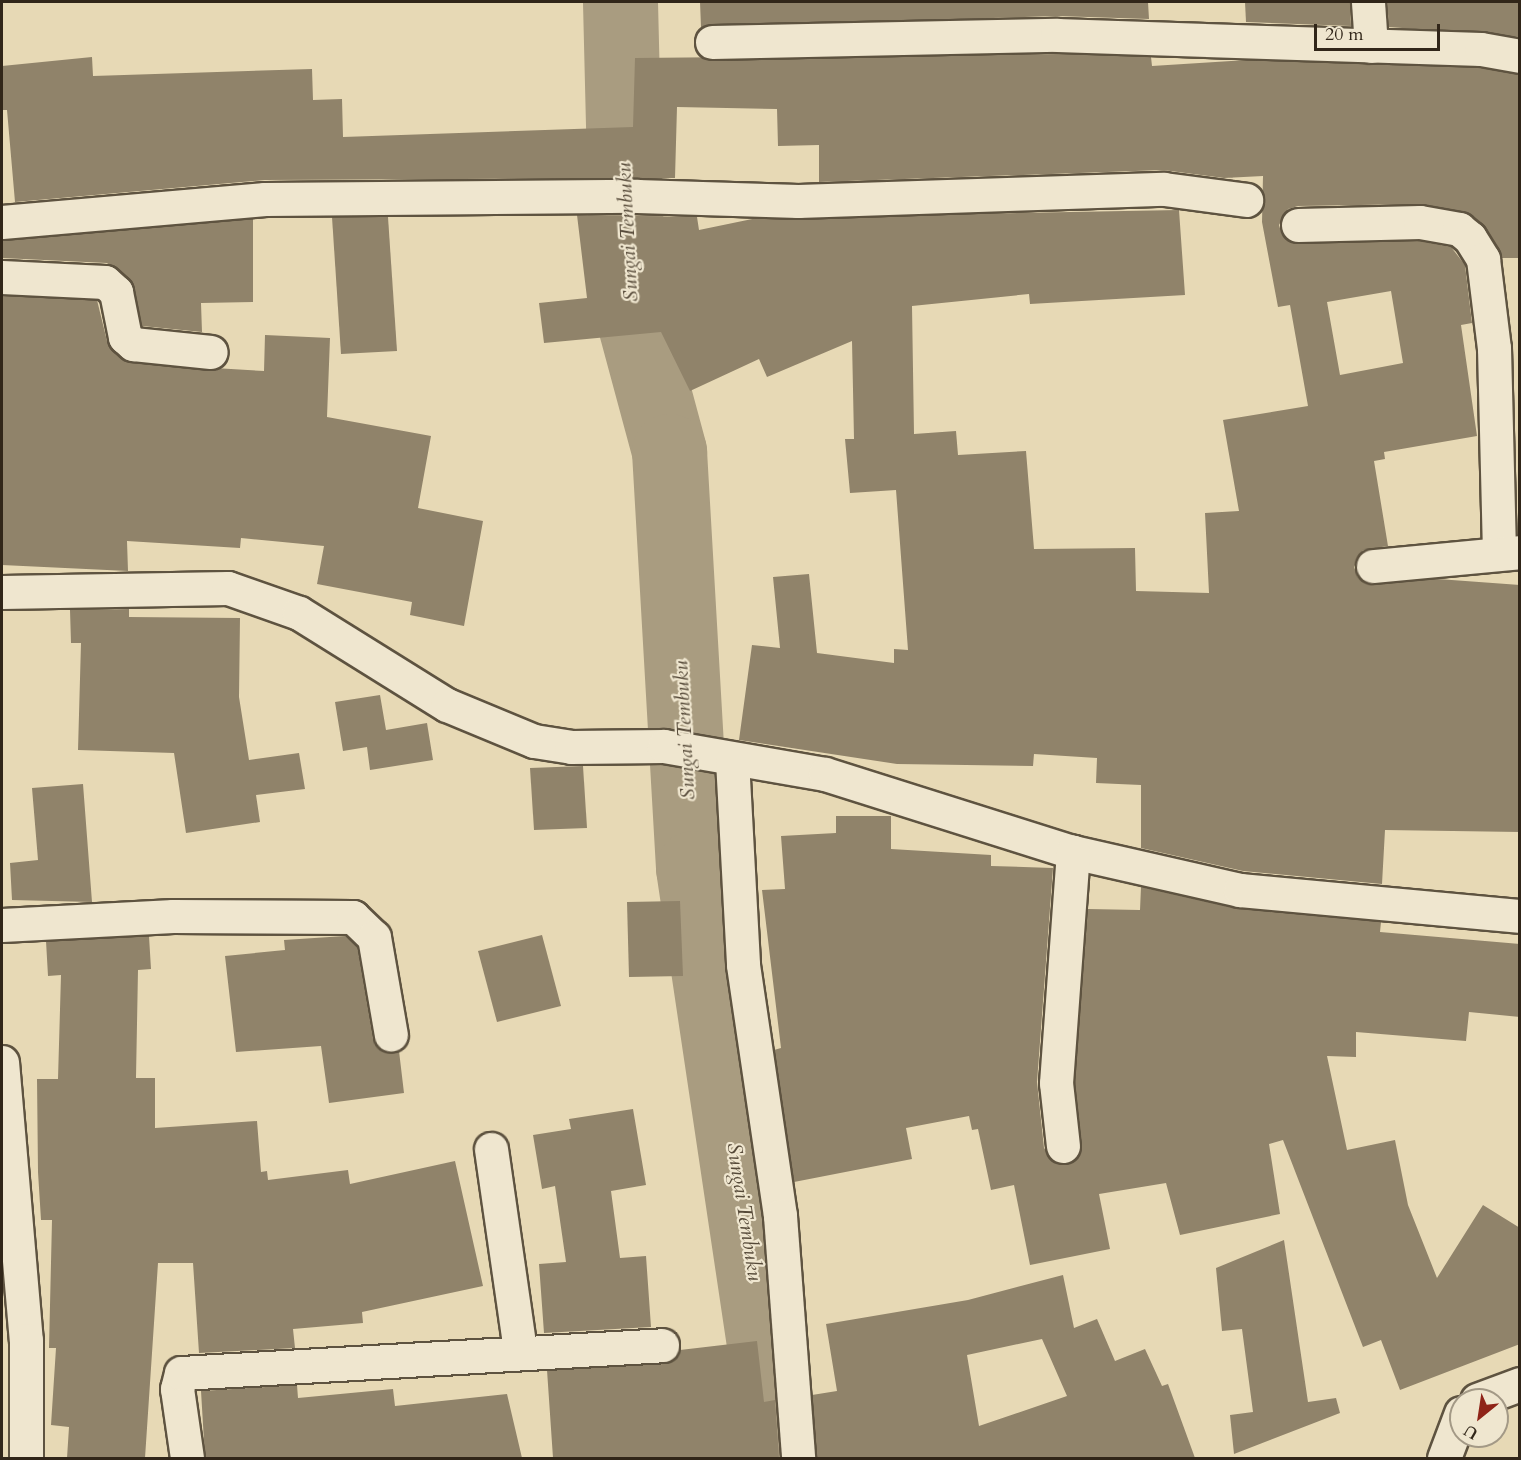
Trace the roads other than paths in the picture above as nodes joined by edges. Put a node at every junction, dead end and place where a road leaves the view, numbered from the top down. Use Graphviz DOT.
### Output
graph roads {
  1 [pos="1368,2"];
  2 [pos="712,42"];
  3 [pos="1371,46"];
  4 [pos="1520,56"];
  5 [pos="1246,200"];
  6 [pos="2,222"];
  7 [pos="1298,225"];
  8 [pos="2,277"];
  9 [pos="211,352"];
  10 [pos="1509,552"];
  11 [pos="1373,566"];
  12 [pos="2,592"];
  13 [pos="726,759"];
  14 [pos="1073,852"];
  15 [pos="1520,916"];
  16 [pos="2,925"];
  17 [pos="391,1035"];
  18 [pos="2,1062"];
  19 [pos="1063,1146"];
  20 [pos="491,1149"];
  21 [pos="662,1345"];
  22 [pos="520,1350"];
  23 [pos="27,1458"];
  24 [pos="187,1458"];
  25 [pos="798,1458"];
  1 -- 3 [label="street"];
  2 -- 3 [label="street"];
  3 -- 4 [label="street"];
  5 -- 6 [label="street"];
  7 -- 10 [label="street"];
  8 -- 9 [label="street"];
  10 -- 11 [label="street"];
  12 -- 13 [label="street"];
  13 -- 14 [label="street"];
  13 -- 25 [label="street"];
  14 -- 15 [label="street"];
  14 -- 19 [label="street"];
  16 -- 17 [label="street"];
  18 -- 23 [label="street"];
  20 -- 22 [label="street"];
  21 -- 22 [label="street"];
  22 -- 24 [label="street"];
}
